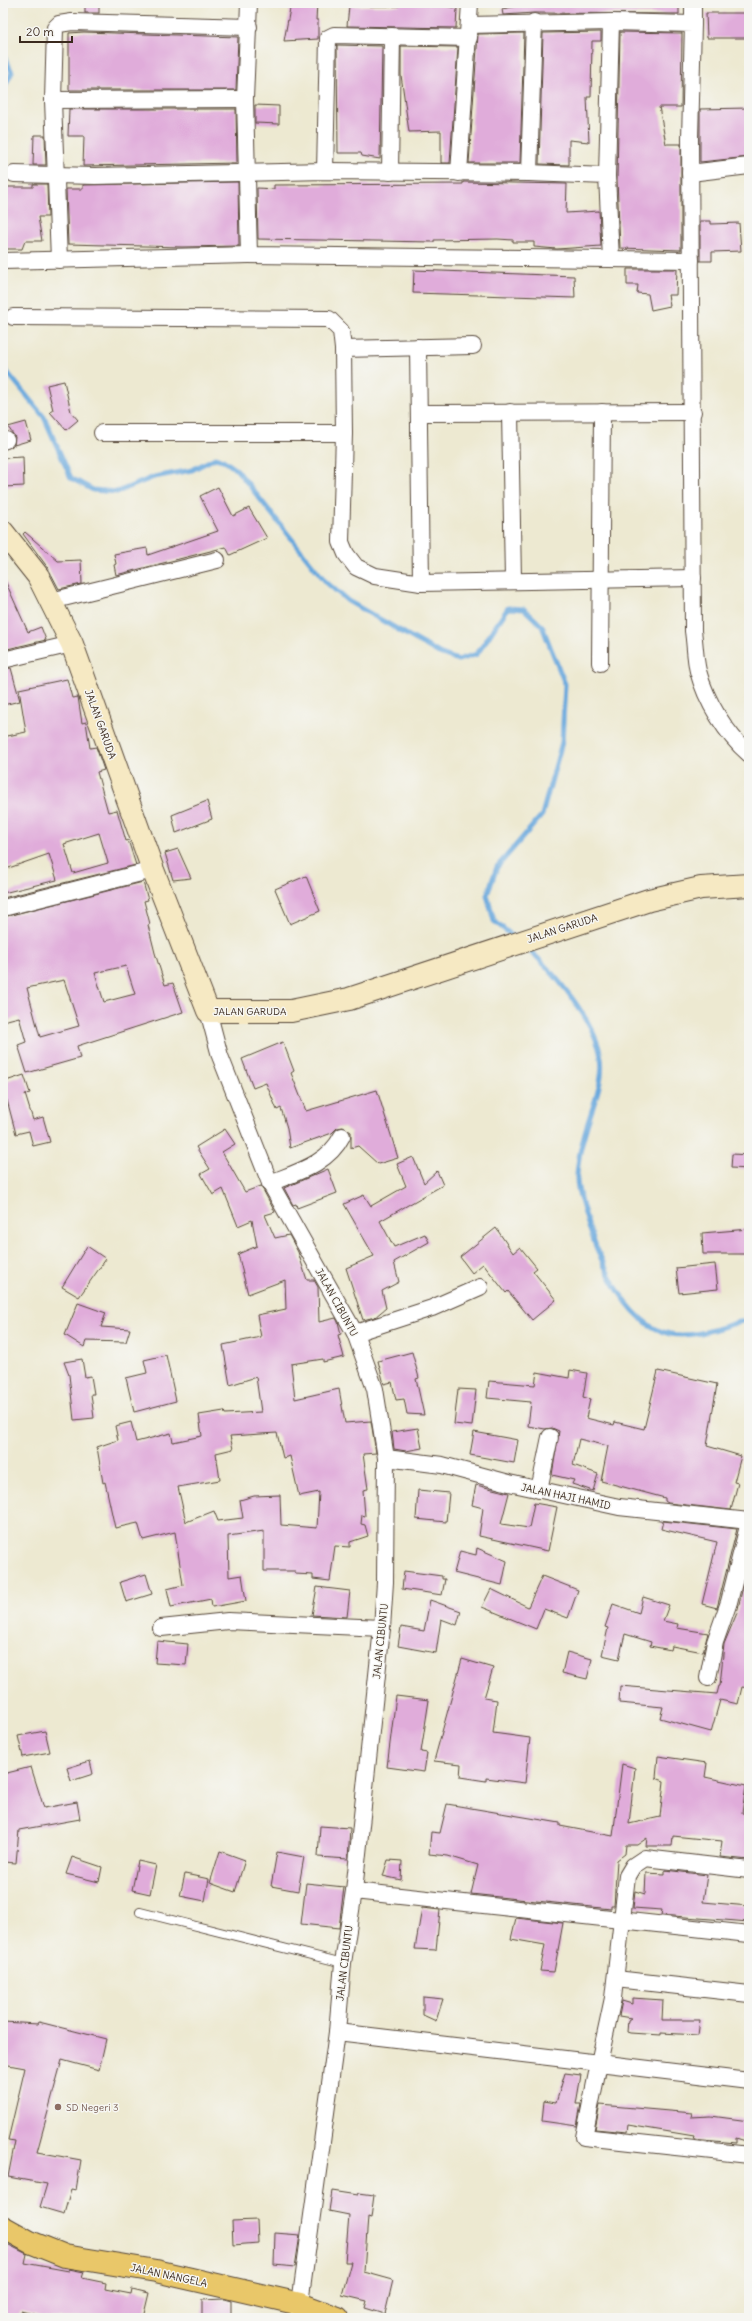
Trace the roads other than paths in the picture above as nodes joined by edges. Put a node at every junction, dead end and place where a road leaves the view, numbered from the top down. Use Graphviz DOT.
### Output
graph roads {
  1 [pos="249,3"];
  2 [pos="470,3"];
  3 [pos="693,3"];
  4 [pos="534,22"];
  5 [pos="611,22"];
  6 [pos="693,24"];
  7 [pos="249,27"];
  8 [pos="469,31"];
  9 [pos="392,36"];
  10 [pos="245,99"];
  11 [pos="53,100"];
  12 [pos="749,166"];
  13 [pos="325,171"];
  14 [pos="390,172"];
  15 [pos="246,173"];
  16 [pos="529,173"];
  17 [pos="690,173"];
  18 [pos="14,174"];
  19 [pos="459,174"];
  20 [pos="55,175"];
  21 [pos="607,176"];
  22 [pos="249,255"];
  23 [pos="611,259"];
  24 [pos="60,260"];
  25 [pos="691,260"];
  26 [pos="3,261"];
  27 [pos="13,317"];
  28 [pos="473,346"];
  29 [pos="418,347"];
  30 [pos="343,350"];
  31 [pos="510,412"];
  32 [pos="602,412"];
  33 [pos="693,412"];
  34 [pos="419,413"];
  35 [pos="102,433"];
  36 [pos="344,433"];
  37 [pos="3,532"];
  38 [pos="217,560"];
  39 [pos="693,578"];
  40 [pos="513,580"];
  41 [pos="601,580"];
  42 [pos="421,583"];
  43 [pos="51,601"];
  44 [pos="72,644"];
  45 [pos="3,660"];
  46 [pos="600,663"];
  47 [pos="749,754"];
  48 [pos="152,870"];
  49 [pos="749,884"];
  50 [pos="3,908"];
  51 [pos="208,1011"];
  52 [pos="342,1136"];
  53 [pos="270,1183"];
  54 [pos="480,1287"];
  55 [pos="355,1333"];
  56 [pos="550,1437"];
  57 [pos="386,1458"];
  58 [pos="539,1490"];
  59 [pos="749,1522"];
  60 [pos="161,1628"];
  61 [pos="382,1628"];
  62 [pos="708,1678"];
  63 [pos="749,1870"];
  64 [pos="354,1891"];
  65 [pos="140,1912"];
  66 [pos="622,1921"];
  67 [pos="749,1934"];
  68 [pos="342,1963"];
  69 [pos="616,1979"];
  70 [pos="749,1994"];
  71 [pos="337,2032"];
  72 [pos="600,2063"];
  73 [pos="749,2081"];
  74 [pos="749,2155"];
  75 [pos="3,2227"];
  76 [pos="299,2311"];
  77 [pos="338,2318"];
  1 -- 7 [label="street"];
  2 -- 8 [label="street"];
  3 -- 6 [label="street"];
  4 -- 5 [label="street"];
  4 -- 8 [label="street"];
  4 -- 16 [label="street"];
  5 -- 6 [label="street"];
  5 -- 21 [label="street"];
  6 -- 17 [label="street"];
  7 -- 10 [label="street"];
  7 -- 11 [label="street"];
  8 -- 9 [label="street"];
  8 -- 19 [label="street"];
  9 -- 13 [label="street"];
  9 -- 14 [label="street"];
  10 -- 11 [label="street"];
  10 -- 15 [label="street"];
  11 -- 20 [label="street"];
  12 -- 17 [label="street"];
  13 -- 14 [label="street"];
  13 -- 15 [label="street"];
  14 -- 19 [label="street"];
  15 -- 20 [label="street"];
  15 -- 22 [label="street"];
  16 -- 19 [label="street"];
  16 -- 21 [label="street"];
  17 -- 25 [label="street"];
  18 -- 20 [label="street"];
  20 -- 24 [label="street"];
  21 -- 23 [label="street"];
  22 -- 23 [label="street"];
  22 -- 24 [label="street"];
  23 -- 25 [label="street"];
  24 -- 26 [label="street"];
  25 -- 33 [label="street"];
  27 -- 30 [label="street"];
  28 -- 29 [label="street"];
  29 -- 30 [label="street"];
  29 -- 34 [label="street"];
  30 -- 36 [label="street"];
  31 -- 32 [label="street"];
  31 -- 34 [label="street"];
  31 -- 40 [label="street"];
  32 -- 33 [label="street"];
  32 -- 41 [label="street"];
  33 -- 39 [label="street"];
  34 -- 42 [label="street"];
  35 -- 36 [label="street"];
  36 -- 42 [label="street"];
  37 -- 43 [label="street, JALAN GARUDA"];
  38 -- 43 [label="street"];
  39 -- 41 [label="street"];
  39 -- 47 [label="street"];
  40 -- 41 [label="street"];
  40 -- 42 [label="street"];
  41 -- 46 [label="street"];
  43 -- 44 [label="street, JALAN GARUDA"];
  44 -- 45 [label="street"];
  44 -- 48 [label="street, JALAN GARUDA"];
  48 -- 50 [label="street"];
  48 -- 51 [label="street, JALAN GARUDA"];
  49 -- 51 [label="street, JALAN GARUDA"];
  51 -- 53 [label="street, JALAN CIBUNTU"];
  52 -- 53 [label="street"];
  53 -- 55 [label="street, JALAN CIBUNTU"];
  54 -- 55 [label="street"];
  55 -- 57 [label="street, JALAN CIBUNTU"];
  56 -- 58 [label="street"];
  57 -- 58 [label="street, JALAN HAJI HAMID"];
  57 -- 61 [label="street, JALAN CIBUNTU"];
  58 -- 59 [label="street, JALAN HAJI HAMID"];
  59 -- 62 [label="street"];
  60 -- 61 [label="street"];
  61 -- 64 [label="street, JALAN CIBUNTU"];
  63 -- 66 [label="street"];
  64 -- 66 [label="street"];
  64 -- 68 [label="street, JALAN CIBUNTU"];
  65 -- 68 [label="lane"];
  66 -- 67 [label="street"];
  66 -- 69 [label="street"];
  68 -- 71 [label="street, JALAN CIBUNTU"];
  69 -- 70 [label="street"];
  69 -- 72 [label="street"];
  71 -- 72 [label="street"];
  71 -- 76 [label="street, JALAN CIBUNTU"];
  72 -- 73 [label="street"];
  72 -- 74 [label="street"];
  75 -- 76 [label="main road, JALAN NANGELA"];
  76 -- 77 [label="main road, JALAN NANGELA"];
}
